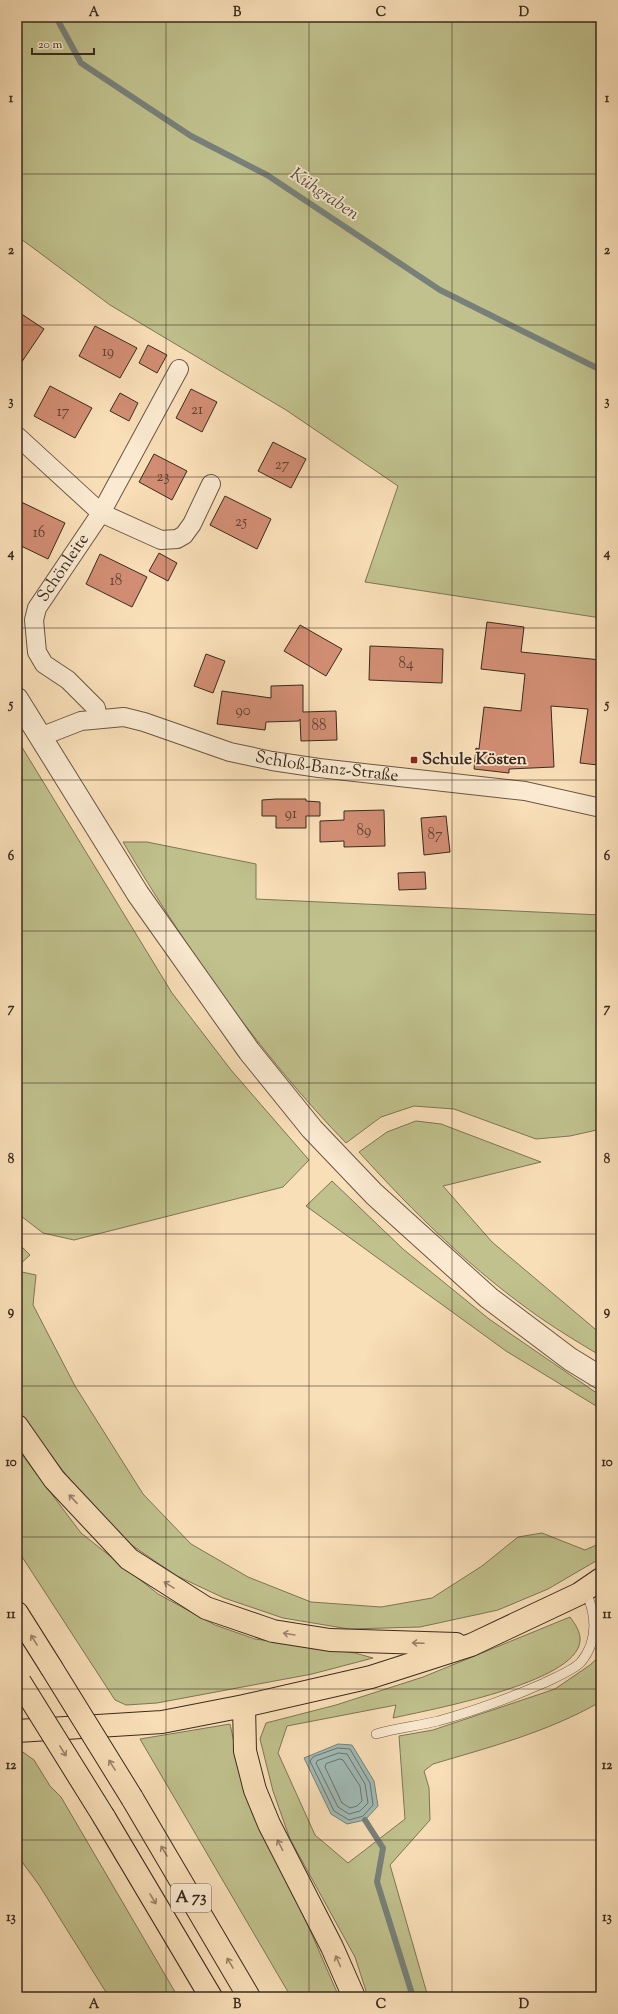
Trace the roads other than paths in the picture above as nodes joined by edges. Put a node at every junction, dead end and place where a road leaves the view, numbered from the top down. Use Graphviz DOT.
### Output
graph roads {
  1 [pos="178,368"];
  2 [pos="17,436"];
  3 [pos="211,484"];
  4 [pos="101,513"];
  5 [pos="17,699"];
  6 [pos="90,720"];
  7 [pos="40,737"];
  8 [pos="601,808"];
  9 [pos="601,1378"];
  10 [pos="17,1426"];
  11 [pos="593,1584"];
  12 [pos="17,1613"];
  13 [pos="471,1645"];
  14 [pos="19,1679"];
  15 [pos="244,1706"];
  16 [pos="17,1731"];
  17 [pos="376,1734"];
  18 [pos="211,1997"];
  19 [pos="249,1997"];
  20 [pos="354,1997"];
  1 -- 4 [label="street, Schönleite"];
  2 -- 4 [label="street"];
  3 -- 4 [label="street"];
  4 -- 6 [label="street, Schönleite"];
  5 -- 7 [label="street"];
  6 -- 7 [label="street, Schloß-Banz-Straße"];
  6 -- 8 [label="street, Schloß-Banz-Straße"];
  7 -- 9 [label="street"];
  13 -- 10 [label="highway, one-way"];
  11 -- 13 [label="highway"];
  11 -- 17 [label="lane"];
  19 -- 12 [label="highway, A 73, one-way, bridge"];
  13 -- 15 [label="highway"];
  14 -- 18 [label="highway, A 73, one-way, bridge"];
  15 -- 16 [label="highway"];
  20 -- 15 [label="highway, one-way"];
}
